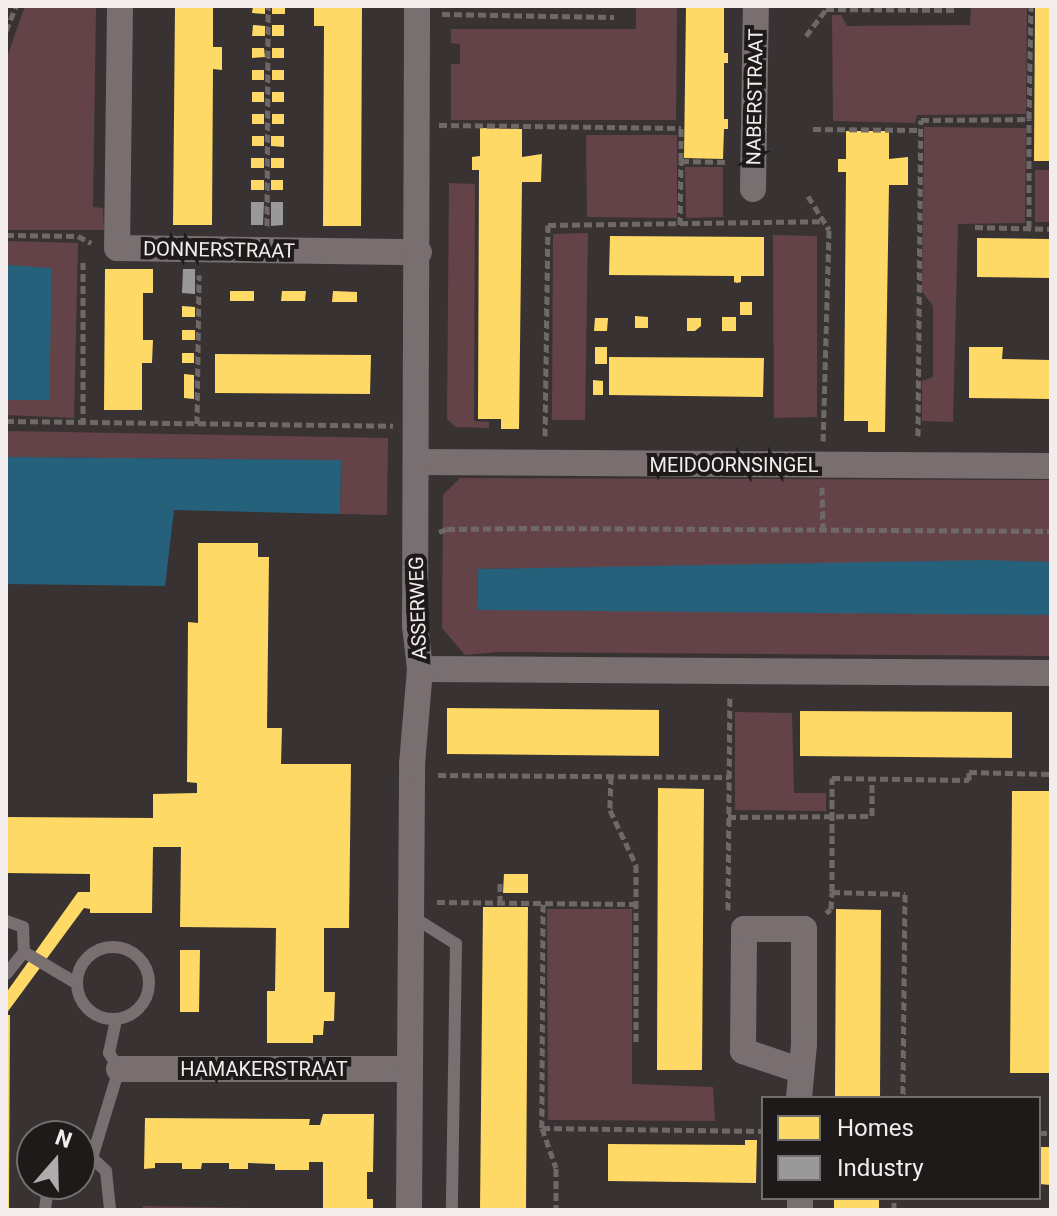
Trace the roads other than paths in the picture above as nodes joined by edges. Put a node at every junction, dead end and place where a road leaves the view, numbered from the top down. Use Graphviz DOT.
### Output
graph roads {
  1 [pos="120,6"];
  2 [pos="756,6"];
  3 [pos="417,10"];
  4 [pos="753,189"];
  5 [pos="419,252"];
  6 [pos="416,462"];
  7 [pos="1051,466"];
  8 [pos="420,669"];
  9 [pos="1051,673"];
  10 [pos="411,909"];
  11 [pos="6,921"];
  12 [pos="24,952"];
  13 [pos="6,974"];
  14 [pos="76,983"];
  15 [pos="116,1020"];
  16 [pos="119,1069"];
  17 [pos="409,1069"];
  18 [pos="799,1070"];
  19 [pos="799,1096"];
  20 [pos="96,1132"];
  21 [pos="96,1165"];
  22 [pos="110,1210"];
  23 [pos="409,1210"];
  24 [pos="452,1210"];
  1 -- 5 [label="street, DONNERSTRAAT"];
  2 -- 4 [label="street, NABERSTRAAT"];
  3 -- 5 [label="street, ASSERWEG"];
  5 -- 6 [label="street, ASSERWEG"];
  6 -- 7 [label="street, MEIDOORNSINGEL"];
  6 -- 8 [label="street, ASSERWEG"];
  8 -- 9 [label="street"];
  8 -- 10 [label="street, ASSERWEG"];
  10 -- 17 [label="street, ASSERWEG"];
  10 -- 24 [label="lane"];
  11 -- 12 [label="lane"];
  12 -- 13 [label="lane"];
  12 -- 14 [label="lane"];
  14 -- 15 [label="lane"];
  14 -- 15 [label="lane"];
  15 -- 16 [label="lane"];
  16 -- 17 [label="street, HAMAKERSTRAAT"];
  16 -- 20 [label="lane"];
  17 -- 23 [label="street, ASSERWEG"];
  18 -- 18 [label="street"];
  18 -- 19 [label="street"];
  21 -- 22 [label="lane"];
}
